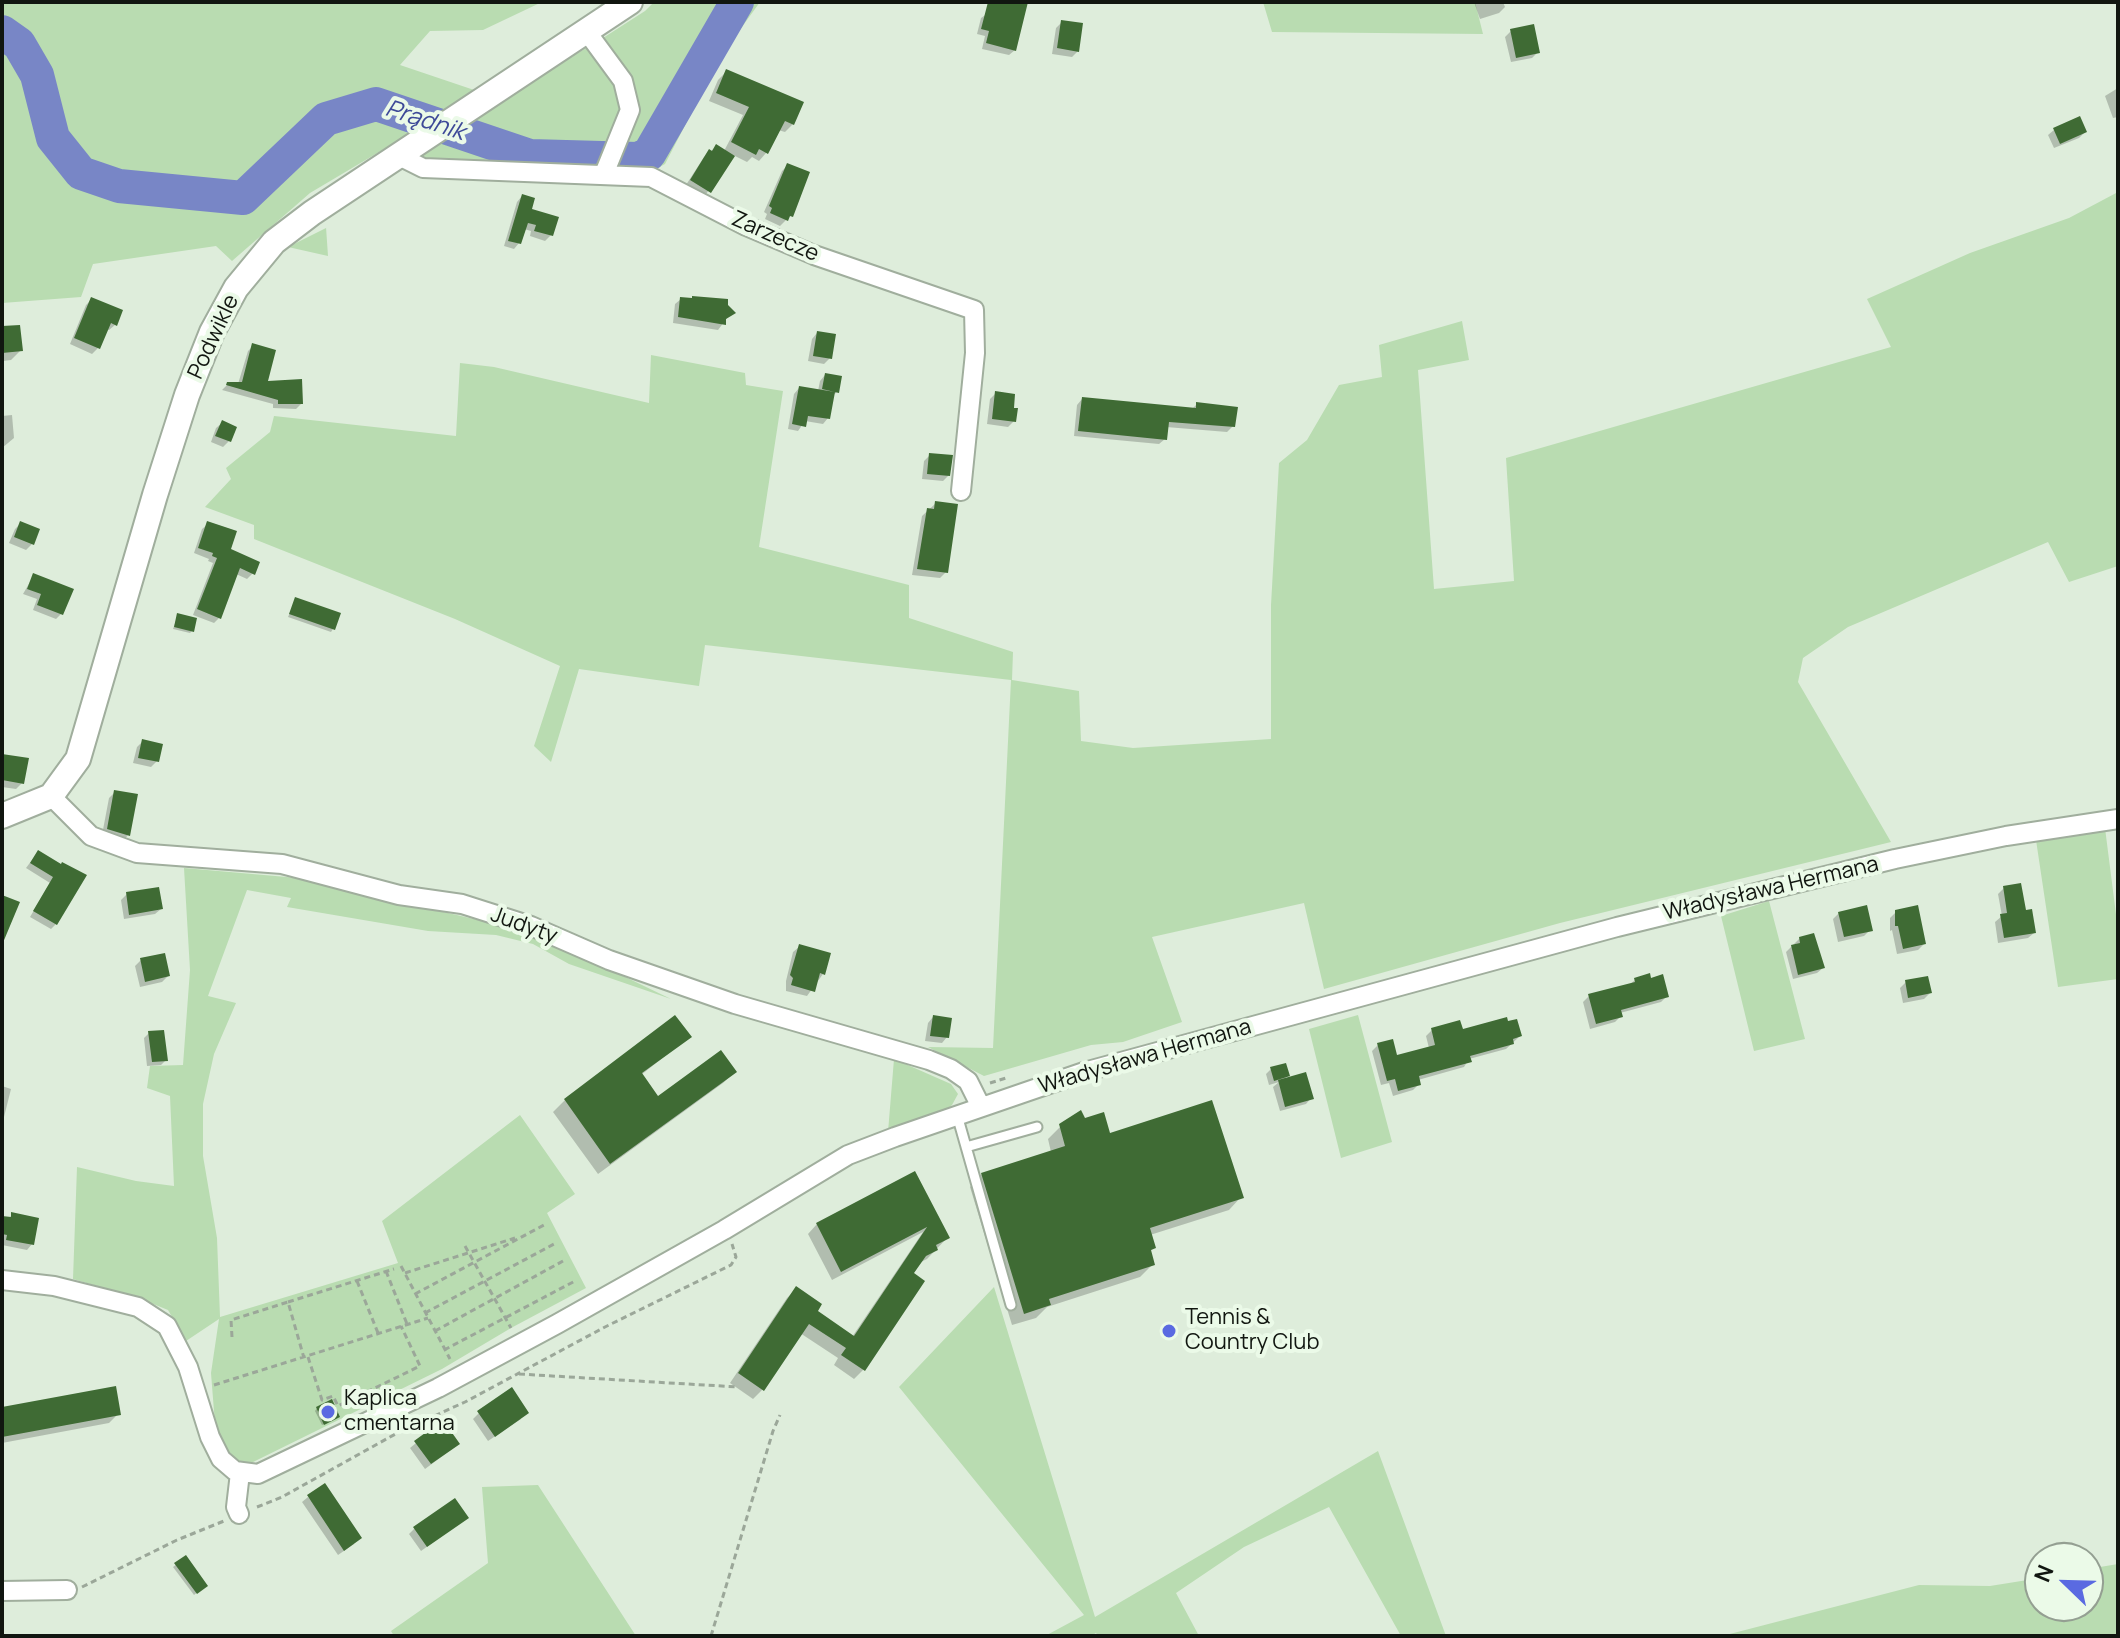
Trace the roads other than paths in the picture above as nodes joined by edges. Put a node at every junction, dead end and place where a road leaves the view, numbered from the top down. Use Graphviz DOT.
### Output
graph roads {
  1 [pos="630,2"];
  2 [pos="587,32"];
  3 [pos="405,151"];
  4 [pos="605,172"];
  5 [pos="961,491"];
  6 [pos="51,796"];
  7 [pos="2,816"];
  8 [pos="2118,819"];
  9 [pos="981,1107"];
  10 [pos="957,1115"];
  11 [pos="1037,1127"];
  12 [pos="966,1147"];
  13 [pos="2,1280"];
  14 [pos="1011,1305"];
  15 [pos="240,1473"];
  16 [pos="239,1514"];
  17 [pos="67,1590"];
  18 [pos="2,1591"];
  1 -- 2 [label="street, Podwikle"];
  2 -- 3 [label="street, Podwikle"];
  2 -- 4 [label="street"];
  3 -- 4 [label="street, Zarzecze"];
  3 -- 6 [label="street, Podwikle"];
  4 -- 5 [label="street, Zarzecze"];
  6 -- 7 [label="street"];
  6 -- 9 [label="street, Judyty"];
  8 -- 9 [label="street, Władysława Hermana"];
  9 -- 10 [label="street, Władysława Hermana"];
  10 -- 12 [label="lane"];
  10 -- 15 [label="street, Władysława Hermana"];
  11 -- 12 [label="lane"];
  12 -- 14 [label="lane"];
  13 -- 15 [label="street"];
  15 -- 16 [label="street"];
  17 -- 18 [label="street"];
}
